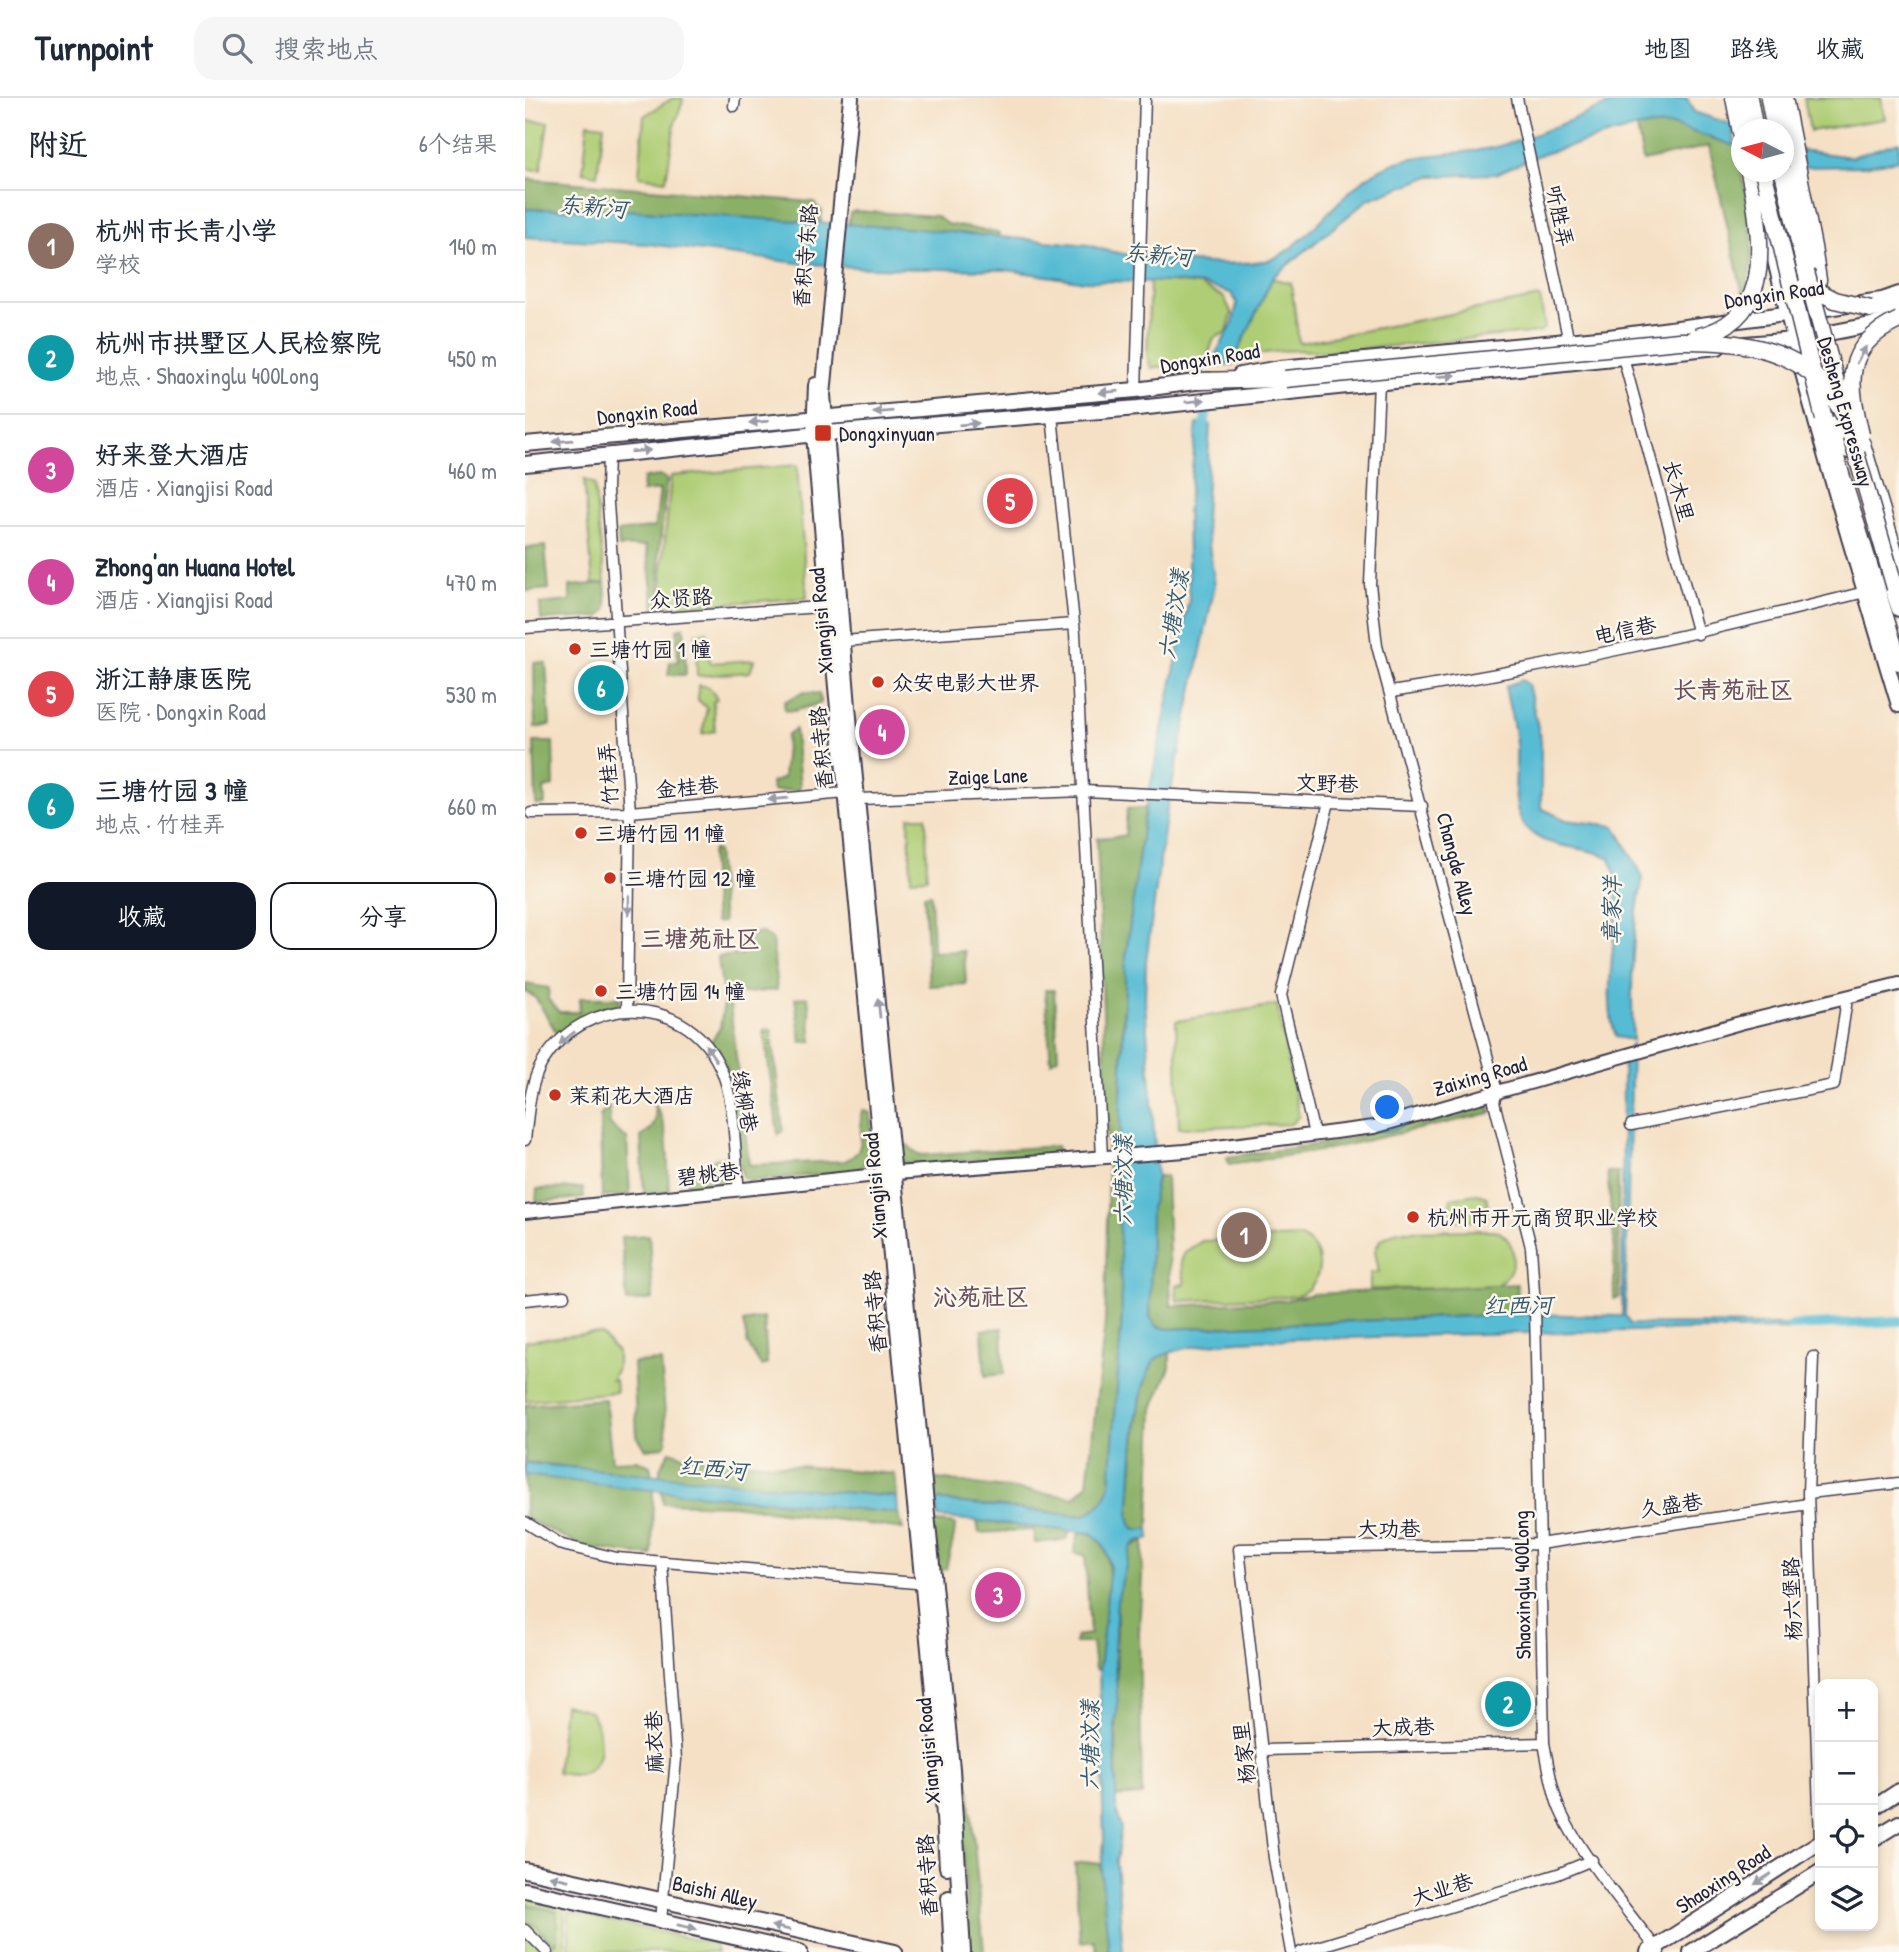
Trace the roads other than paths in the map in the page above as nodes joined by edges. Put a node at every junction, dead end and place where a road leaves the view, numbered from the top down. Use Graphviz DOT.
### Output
graph roads {
  1 [pos="843,98"];
  2 [pos="851,98"];
  3 [pos="1145,98"];
  4 [pos="1517,98"];
  5 [pos="1734,98"];
  6 [pos="1741,98"];
  7 [pos="1749,98"];
  8 [pos="1766,98"];
  9 [pos="1784,98"];
  10 [pos="1743,119"];
  11 [pos="1746,119"];
  12 [pos="1748,119"];
  13 [pos="1771,119"];
  14 [pos="1751,182"];
  15 [pos="1758,182"];
  16 [pos="1766,182"];
  17 [pos="1783,182"];
  18 [pos="1784,182"];
  19 [pos="1754,197"];
  20 [pos="835,211"];
  21 [pos="1899,294"];
  22 [pos="1899,309"];
  23 [pos="1810,310"];
  24 [pos="1785,314"];
  25 [pos="1899,320"];
  26 [pos="1817,335"];
  27 [pos="1793,340"];
  28 [pos="1679,341"];
  29 [pos="1569,342"];
  30 [pos="1623,357"];
  31 [pos="1199,382"];
  32 [pos="1379,383"];
  33 [pos="1136,390"];
  34 [pos="1052,416"];
  35 [pos="820,417"];
  36 [pos="821,434"];
  37 [pos="525,444"];
  38 [pos="1862,444"];
  39 [pos="607,454"];
  40 [pos="525,464"];
  41 [pos="1899,568"];
  42 [pos="1865,592"];
  43 [pos="1899,601"];
  44 [pos="835,606"];
  45 [pos="1899,609"];
  46 [pos="616,621"];
  47 [pos="1074,624"];
  48 [pos="525,628"];
  49 [pos="1699,634"];
  50 [pos="843,641"];
  51 [pos="1899,662"];
  52 [pos="1391,692"];
  53 [pos="1899,705"];
  54 [pos="1084,792"];
  55 [pos="1133,794"];
  56 [pos="852,796"];
  57 [pos="1329,802"];
  58 [pos="1422,806"];
  59 [pos="630,812"];
  60 [pos="531,813"];
  61 [pos="1899,984"];
  62 [pos="1847,999"];
  63 [pos="627,1009"];
  64 [pos="1497,1092"];
  65 [pos="1631,1125"];
  66 [pos="1314,1134"];
  67 [pos="525,1140"];
  68 [pos="1102,1157"];
  69 [pos="890,1174"];
  70 [pos="739,1190"];
  71 [pos="525,1212"];
  72 [pos="564,1296"];
  73 [pos="525,1300"];
  74 [pos="1536,1352"];
  75 [pos="1814,1357"];
  76 [pos="1899,1482"];
  77 [pos="1808,1499"];
  78 [pos="525,1522"];
  79 [pos="1539,1544"];
  80 [pos="1239,1549"];
  81 [pos="662,1562"];
  82 [pos="926,1584"];
  83 [pos="1544,1743"];
  84 [pos="1264,1751"];
  85 [pos="1899,1791"];
  86 [pos="1819,1805"];
  87 [pos="1878,1805"];
  88 [pos="1899,1823"];
  89 [pos="1878,1836"];
  90 [pos="1815,1844"];
  91 [pos="1592,1860"];
  92 [pos="525,1870"];
  93 [pos="1815,1875"];
  94 [pos="525,1889"];
  95 [pos="663,1902"];
  96 [pos="661,1921"];
  97 [pos="525,1930"];
  98 [pos="1654,1950"];
  99 [pos="547,1952"];
  100 [pos="800,1952"];
  101 [pos="895,1952"];
  102 [pos="951,1952"];
  103 [pos="963,1952"];
  104 [pos="1291,1952"];
  105 [pos="1301,1952"];
  106 [pos="1692,1952"];
  1 -- 20 [label="main road, 香积寺东路"];
  2 -- 20 [label="main road, 香积寺东路"];
  3 -- 33 [label="street"];
  4 -- 29 [label="street, 听胜弄"];
  5 -- 10 [label="highway"];
  6 -- 11 [label="main road"];
  7 -- 12 [label="highway"];
  8 -- 13 [label="highway"];
  9 -- 23 [label="highway"];
  14 -- 19 [label="highway"];
  15 -- 24 [label="main road"];
  16 -- 51 [label="highway, Desheng Expressway, bridge"];
  17 -- 23 [label="main road"];
  18 -- 43 [label="highway, Desheng Expressway, bridge"];
  19 -- 22 [label="highway, bridge"];
  19 -- 28 [label="highway, bridge"];
  20 -- 35 [label="main road, 香积寺东路"];
  21 -- 23 [label="main road, Dongxin Road"];
  23 -- 24 [label="main road, Dongxin Road"];
  23 -- 26 [label="main road"];
  24 -- 27 [label="main road"];
  24 -- 29 [label="main road, Dongxin Road"];
  25 -- 26 [label="main road, Dongxin Road"];
  38 -- 25 [label="highway, one-way, bridge"];
  26 -- 27 [label="main road, Dongxin Road"];
  26 -- 45 [label="main road"];
  27 -- 30 [label="main road, Dongxin Road"];
  27 -- 42 [label="main road"];
  28 -- 31 [label="highway, bridge"];
  28 -- 38 [label="highway, bridge"];
  29 -- 31 [label="main road, Dongxin Road"];
  32 -- 30 [label="main road, Dongxin Road, one-way"];
  30 -- 49 [label="street, 长木里"];
  31 -- 33 [label="main road, Dongxin Road"];
  34 -- 32 [label="main road, Dongxin Road, one-way"];
  32 -- 52 [label="street, Changde Alley"];
  33 -- 35 [label="main road, Dongxin Road, one-way"];
  36 -- 34 [label="main road, Dongxin Road, one-way"];
  34 -- 47 [label="street"];
  35 -- 36 [label="main road, 香积寺路"];
  35 -- 37 [label="main road, Dongxin Road, one-way"];
  39 -- 36 [label="main road, Dongxin Road, one-way"];
  36 -- 44 [label="main road, 香积寺路"];
  38 -- 41 [label="highway"];
  39 -- 40 [label="main road, Dongxin Road"];
  39 -- 46 [label="street, 竹桂弄"];
  42 -- 49 [label="street, 电信巷"];
  42 -- 53 [label="main road"];
  44 -- 46 [label="street, 众贤路"];
  44 -- 50 [label="main road, Xiangjisi Road"];
  44 -- 56 [label="main road, 香积寺路"];
  46 -- 48 [label="street, 众贤路"];
  46 -- 59 [label="street, 竹桂弄"];
  47 -- 50 [label="street"];
  47 -- 54 [label="street"];
  49 -- 52 [label="street, 电信巷"];
  50 -- 56 [label="main road, Xiangjisi Road"];
  52 -- 58 [label="street, Changde Alley"];
  54 -- 55 [label="street, Zaige Lane"];
  54 -- 56 [label="street, Zaige Lane"];
  54 -- 68 [label="street"];
  55 -- 57 [label="street, 文野巷"];
  56 -- 59 [label="street, 金桂巷, one-way"];
  56 -- 69 [label="main road, Xiangjisi Road"];
  57 -- 58 [label="street, 文野巷"];
  57 -- 66 [label="street"];
  58 -- 64 [label="street, Changde Alley"];
  59 -- 60 [label="street, 金桂巷"];
  59 -- 63 [label="street, 竹桂弄, one-way"];
  61 -- 62 [label="street, Zaixing Road"];
  62 -- 64 [label="street, Zaixing Road"];
  62 -- 65 [label="street"];
  63 -- 67 [label="street, 绿柳巷, one-way"];
  70 -- 63 [label="street, 绿柳巷, one-way"];
  64 -- 66 [label="street, Zaixing Road"];
  64 -- 74 [label="street, Changde Alley"];
  66 -- 68 [label="street, Zaixing Road"];
  68 -- 69 [label="street, Zaixing Road"];
  69 -- 70 [label="street, 碧桃巷"];
  69 -- 82 [label="main road, Xiangjisi Road"];
  70 -- 71 [label="street, 碧桃巷"];
  72 -- 73 [label="street"];
  74 -- 79 [label="street, Shaoxinglu 400Long"];
  75 -- 77 [label="street, 杨六堡路"];
  76 -- 77 [label="street, 久盛巷"];
  77 -- 79 [label="street, 久盛巷"];
  77 -- 86 [label="street, 杨六堡路"];
  78 -- 81 [label="street"];
  79 -- 80 [label="street, 大功巷"];
  79 -- 83 [label="street, Shaoxinglu 400Long"];
  80 -- 84 [label="street, 杨家里"];
  81 -- 82 [label="street"];
  81 -- 95 [label="street, 麻衣巷"];
  82 -- 102 [label="main road, 香积寺路"];
  82 -- 103 [label="main road, Xiangjisi Road"];
  83 -- 84 [label="street, 大成巷"];
  83 -- 91 [label="street, Shaoxinglu 400Long"];
  84 -- 104 [label="street, 杨家里"];
  85 -- 87 [label="main road"];
  88 -- 89 [label="main road"];
  90 -- 98 [label="main road, Shaoxing Road, one-way"];
  91 -- 98 [label="street, Shaoxinglu 400Long"];
  91 -- 105 [label="street, 大业巷"];
  95 -- 92 [label="main road, Baishi Alley, one-way"];
  93 -- 106 [label="main road"];
  94 -- 96 [label="main road, Baishi Alley"];
  95 -- 96 [label="street, 麻衣巷"];
  101 -- 95 [label="main road, Baishi Alley, one-way"];
  96 -- 100 [label="main road, Baishi Alley, one-way"];
  97 -- 99 [label="street"];
}
